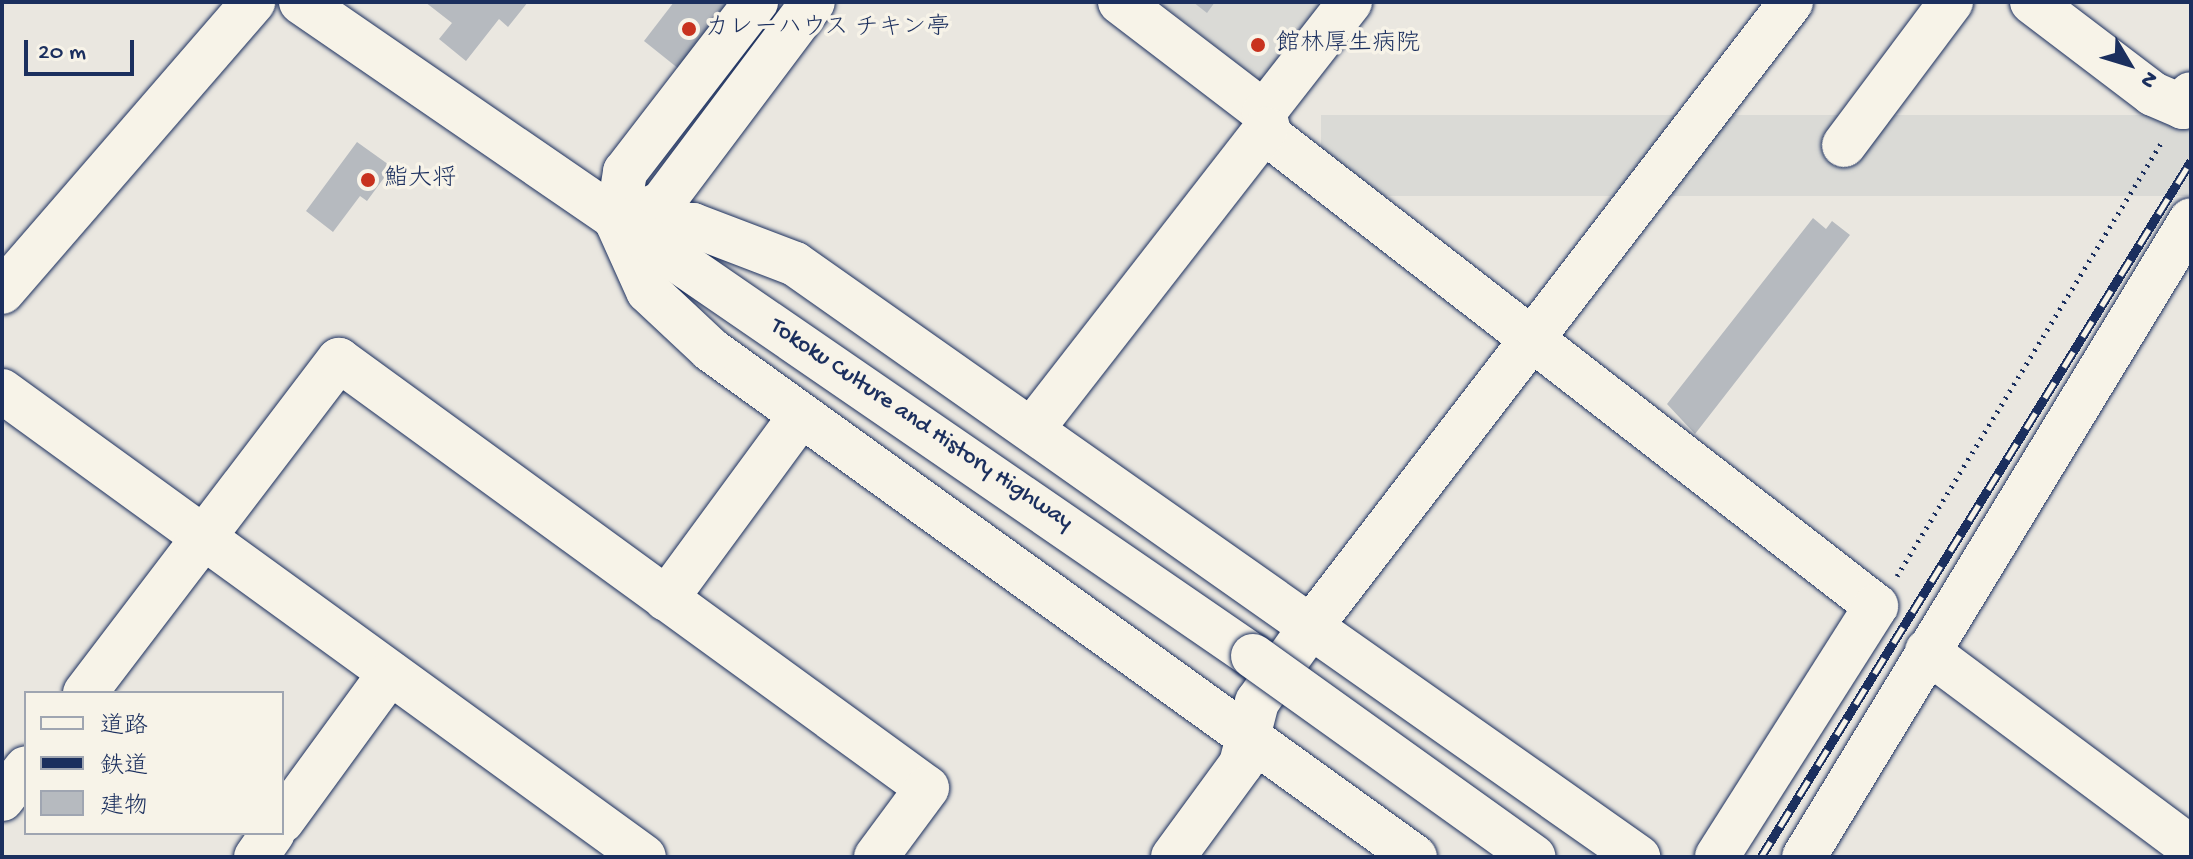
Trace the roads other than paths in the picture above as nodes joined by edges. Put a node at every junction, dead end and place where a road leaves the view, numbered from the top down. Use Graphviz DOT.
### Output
graph roads {
  1 [pos="253,2"];
  2 [pos="301,2"];
  3 [pos="756,2"];
  4 [pos="813,2"];
  5 [pos="1120,2"];
  6 [pos="1350,2"];
  7 [pos="1791,2"];
  8 [pos="1951,2"];
  9 [pos="2032,2"];
  10 [pos="2187,100"];
  11 [pos="1265,121"];
  12 [pos="1844,145"];
  13 [pos="2191,220"];
  14 [pos="617,222"];
  15 [pos="2,292"];
  16 [pos="1532,339"];
  17 [pos="2,391"];
  18 [pos="799,418"];
  19 [pos="1033,428"];
  20 [pos="205,538"];
  21 [pos="666,599"];
  22 [pos="1312,625"];
  23 [pos="1927,651"];
  24 [pos="390,673"];
  25 [pos="87,691"];
  26 [pos="1245,736"];
  27 [pos="24,771"];
  28 [pos="2,799"];
  29 [pos="284,818"];
  30 [pos="272,835"];
  31 [pos="2191,848"];
  32 [pos="1625,853"];
  33 [pos="256,857"];
  34 [pos="644,857"];
  35 [pos="876,857"];
  36 [pos="1173,857"];
  37 [pos="1415,857"];
  38 [pos="1534,857"];
  39 [pos="1717,857"];
  40 [pos="1804,857"];
  1 -- 15 [label="main road"];
  2 -- 14 [label="main road, Tokoku Culture and History Highway"];
  3 -- 14 [label="main road"];
  4 -- 14 [label="main road"];
  5 -- 11 [label="main road"];
  6 -- 11 [label="main road"];
  7 -- 16 [label="main road"];
  8 -- 12 [label="main road"];
  9 -- 10 [label="main road"];
  11 -- 16 [label="main road"];
  11 -- 19 [label="main road"];
  13 -- 23 [label="main road"];
  14 -- 18 [label="main road"];
  14 -- 19 [label="main road"];
  14 -- 38 [label="main road, Tokoku Culture and History Highway, bridge"];
  16 -- 22 [label="main road"];
  16 -- 39 [label="main road"];
  17 -- 20 [label="main road"];
  18 -- 21 [label="main road"];
  18 -- 26 [label="main road"];
  19 -- 22 [label="main road"];
  20 -- 21 [label="main road"];
  20 -- 24 [label="main road"];
  20 -- 25 [label="main road"];
  21 -- 35 [label="main road"];
  22 -- 26 [label="main road"];
  22 -- 32 [label="main road"];
  23 -- 31 [label="main road"];
  23 -- 40 [label="main road"];
  24 -- 29 [label="main road"];
  24 -- 34 [label="main road"];
  26 -- 36 [label="main road"];
  26 -- 37 [label="main road"];
  27 -- 28 [label="main road"];
  30 -- 33 [label="main road"];
}
